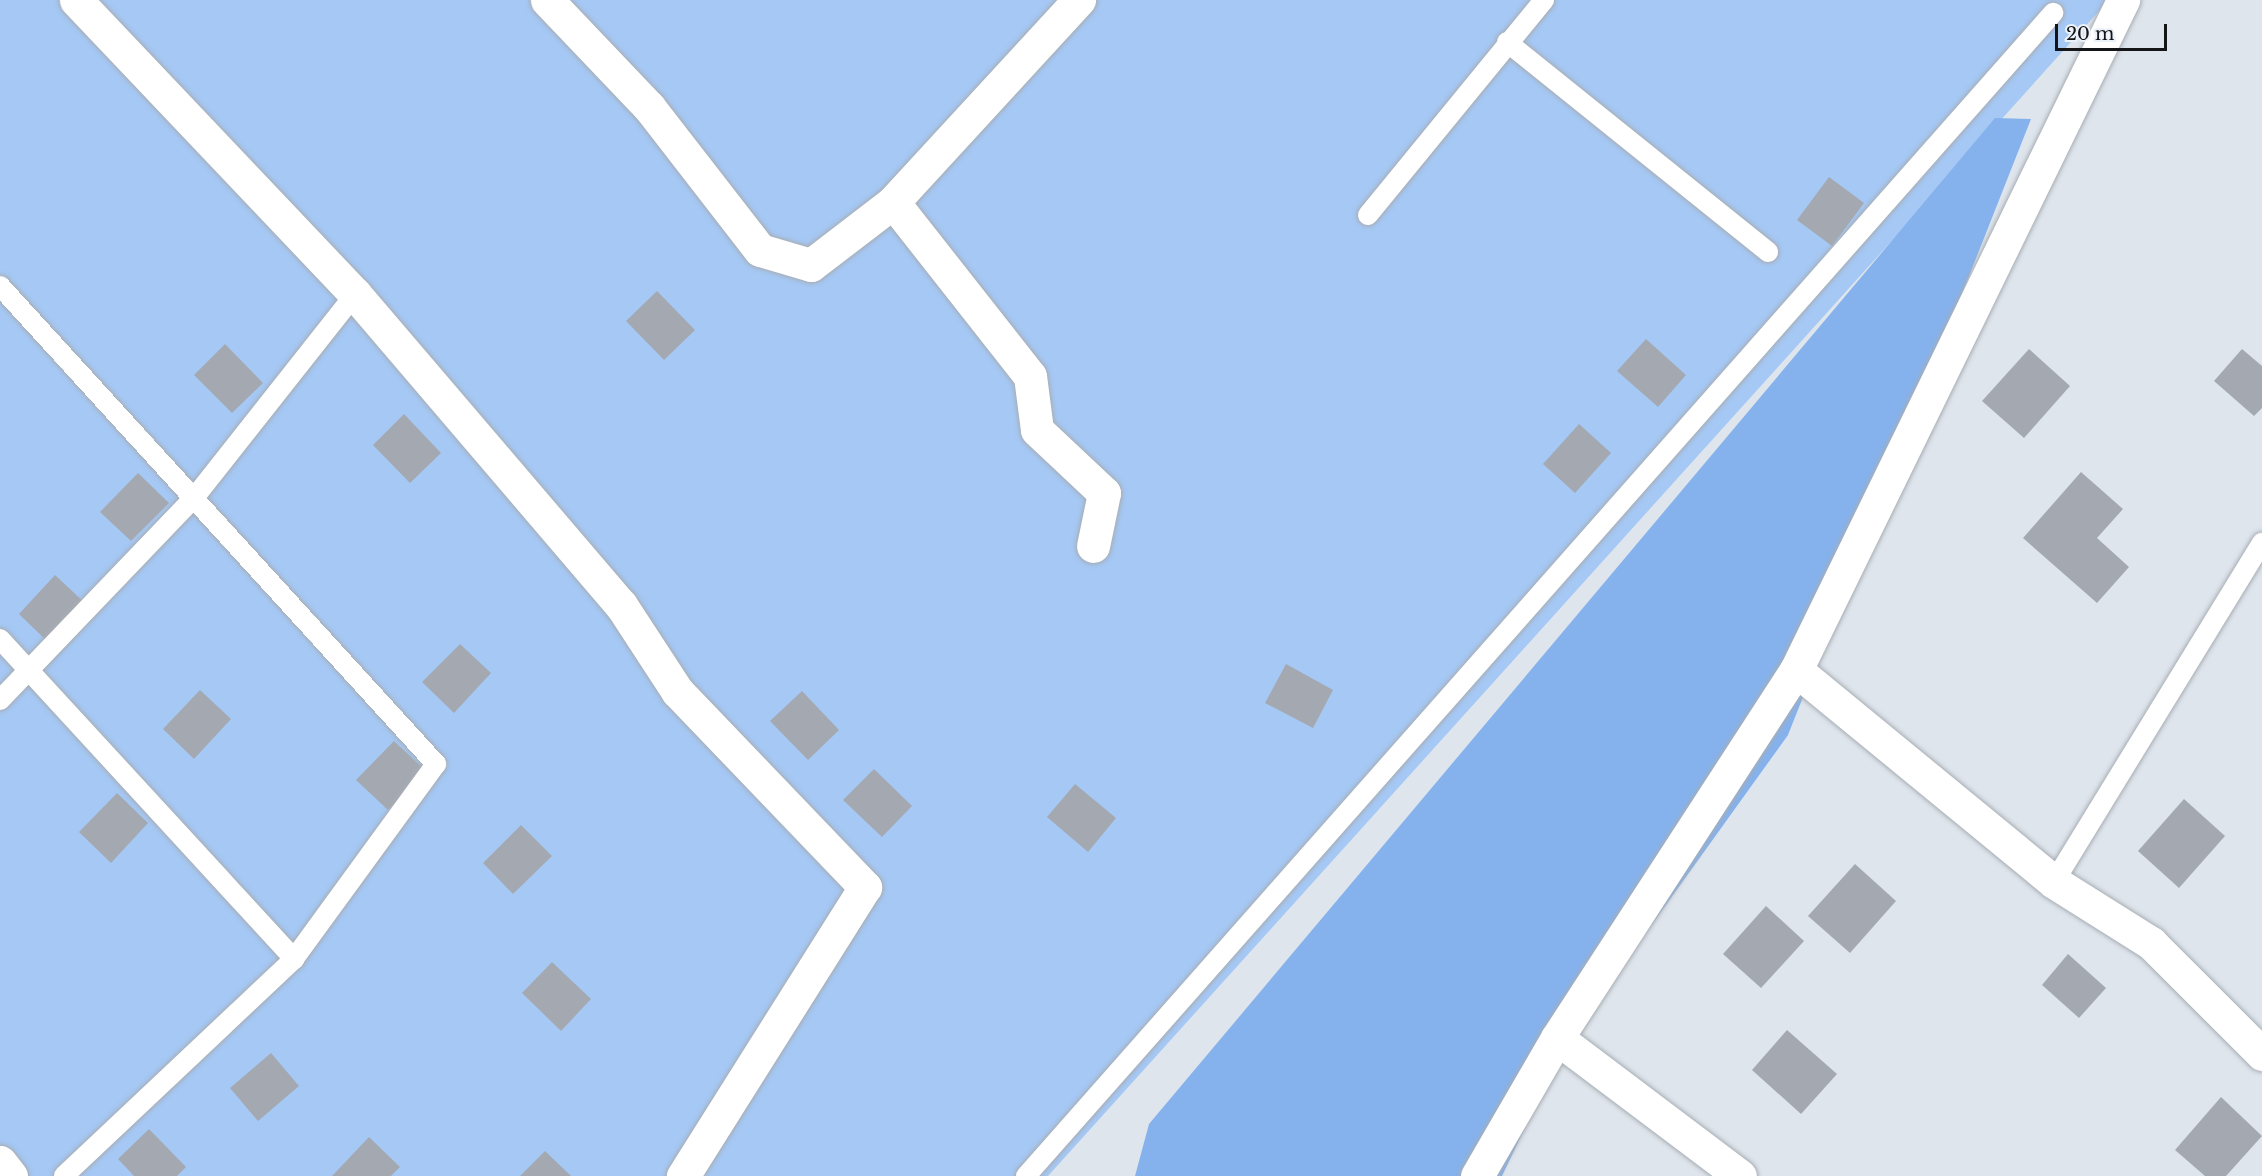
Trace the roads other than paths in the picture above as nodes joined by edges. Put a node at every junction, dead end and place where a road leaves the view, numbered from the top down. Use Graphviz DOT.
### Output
graph roads {
  1 [pos="76,0"];
  2 [pos="547,0"];
  3 [pos="1079,0"];
  4 [pos="1544,0"];
  5 [pos="2123,0"];
  6 [pos="2053,13"];
  7 [pos="1507,42"];
  8 [pos="893,202"];
  9 [pos="1368,215"];
  10 [pos="1768,252"];
  11 [pos="0,286"];
  12 [pos="355,294"];
  13 [pos="194,498"];
  14 [pos="2262,543"];
  15 [pos="1093,546"];
  16 [pos="0,639"];
  17 [pos="29,669"];
  18 [pos="1796,670"];
  19 [pos="0,700"];
  20 [pos="2054,882"];
  21 [pos="294,959"];
  22 [pos="1557,1038"];
  23 [pos="2262,1054"];
  24 [pos="0,1162"];
  25 [pos="11,1176"];
  26 [pos="64,1176"];
  27 [pos="683,1176"];
  28 [pos="1026,1176"];
  29 [pos="1477,1176"];
  30 [pos="1740,1176"];
  1 -- 12 [label="street"];
  2 -- 8 [label="street"];
  3 -- 8 [label="street"];
  4 -- 7 [label="lane"];
  5 -- 18 [label="street"];
  6 -- 28 [label="lane"];
  7 -- 9 [label="lane"];
  7 -- 10 [label="lane"];
  8 -- 15 [label="street"];
  11 -- 13 [label="lane"];
  12 -- 13 [label="lane"];
  12 -- 27 [label="street"];
  13 -- 17 [label="lane"];
  13 -- 21 [label="lane"];
  14 -- 20 [label="lane"];
  16 -- 17 [label="lane"];
  17 -- 19 [label="lane"];
  17 -- 21 [label="lane"];
  18 -- 20 [label="street"];
  18 -- 22 [label="street"];
  20 -- 23 [label="street"];
  21 -- 26 [label="lane"];
  22 -- 29 [label="street"];
  22 -- 30 [label="street"];
  24 -- 25 [label="street"];
}
